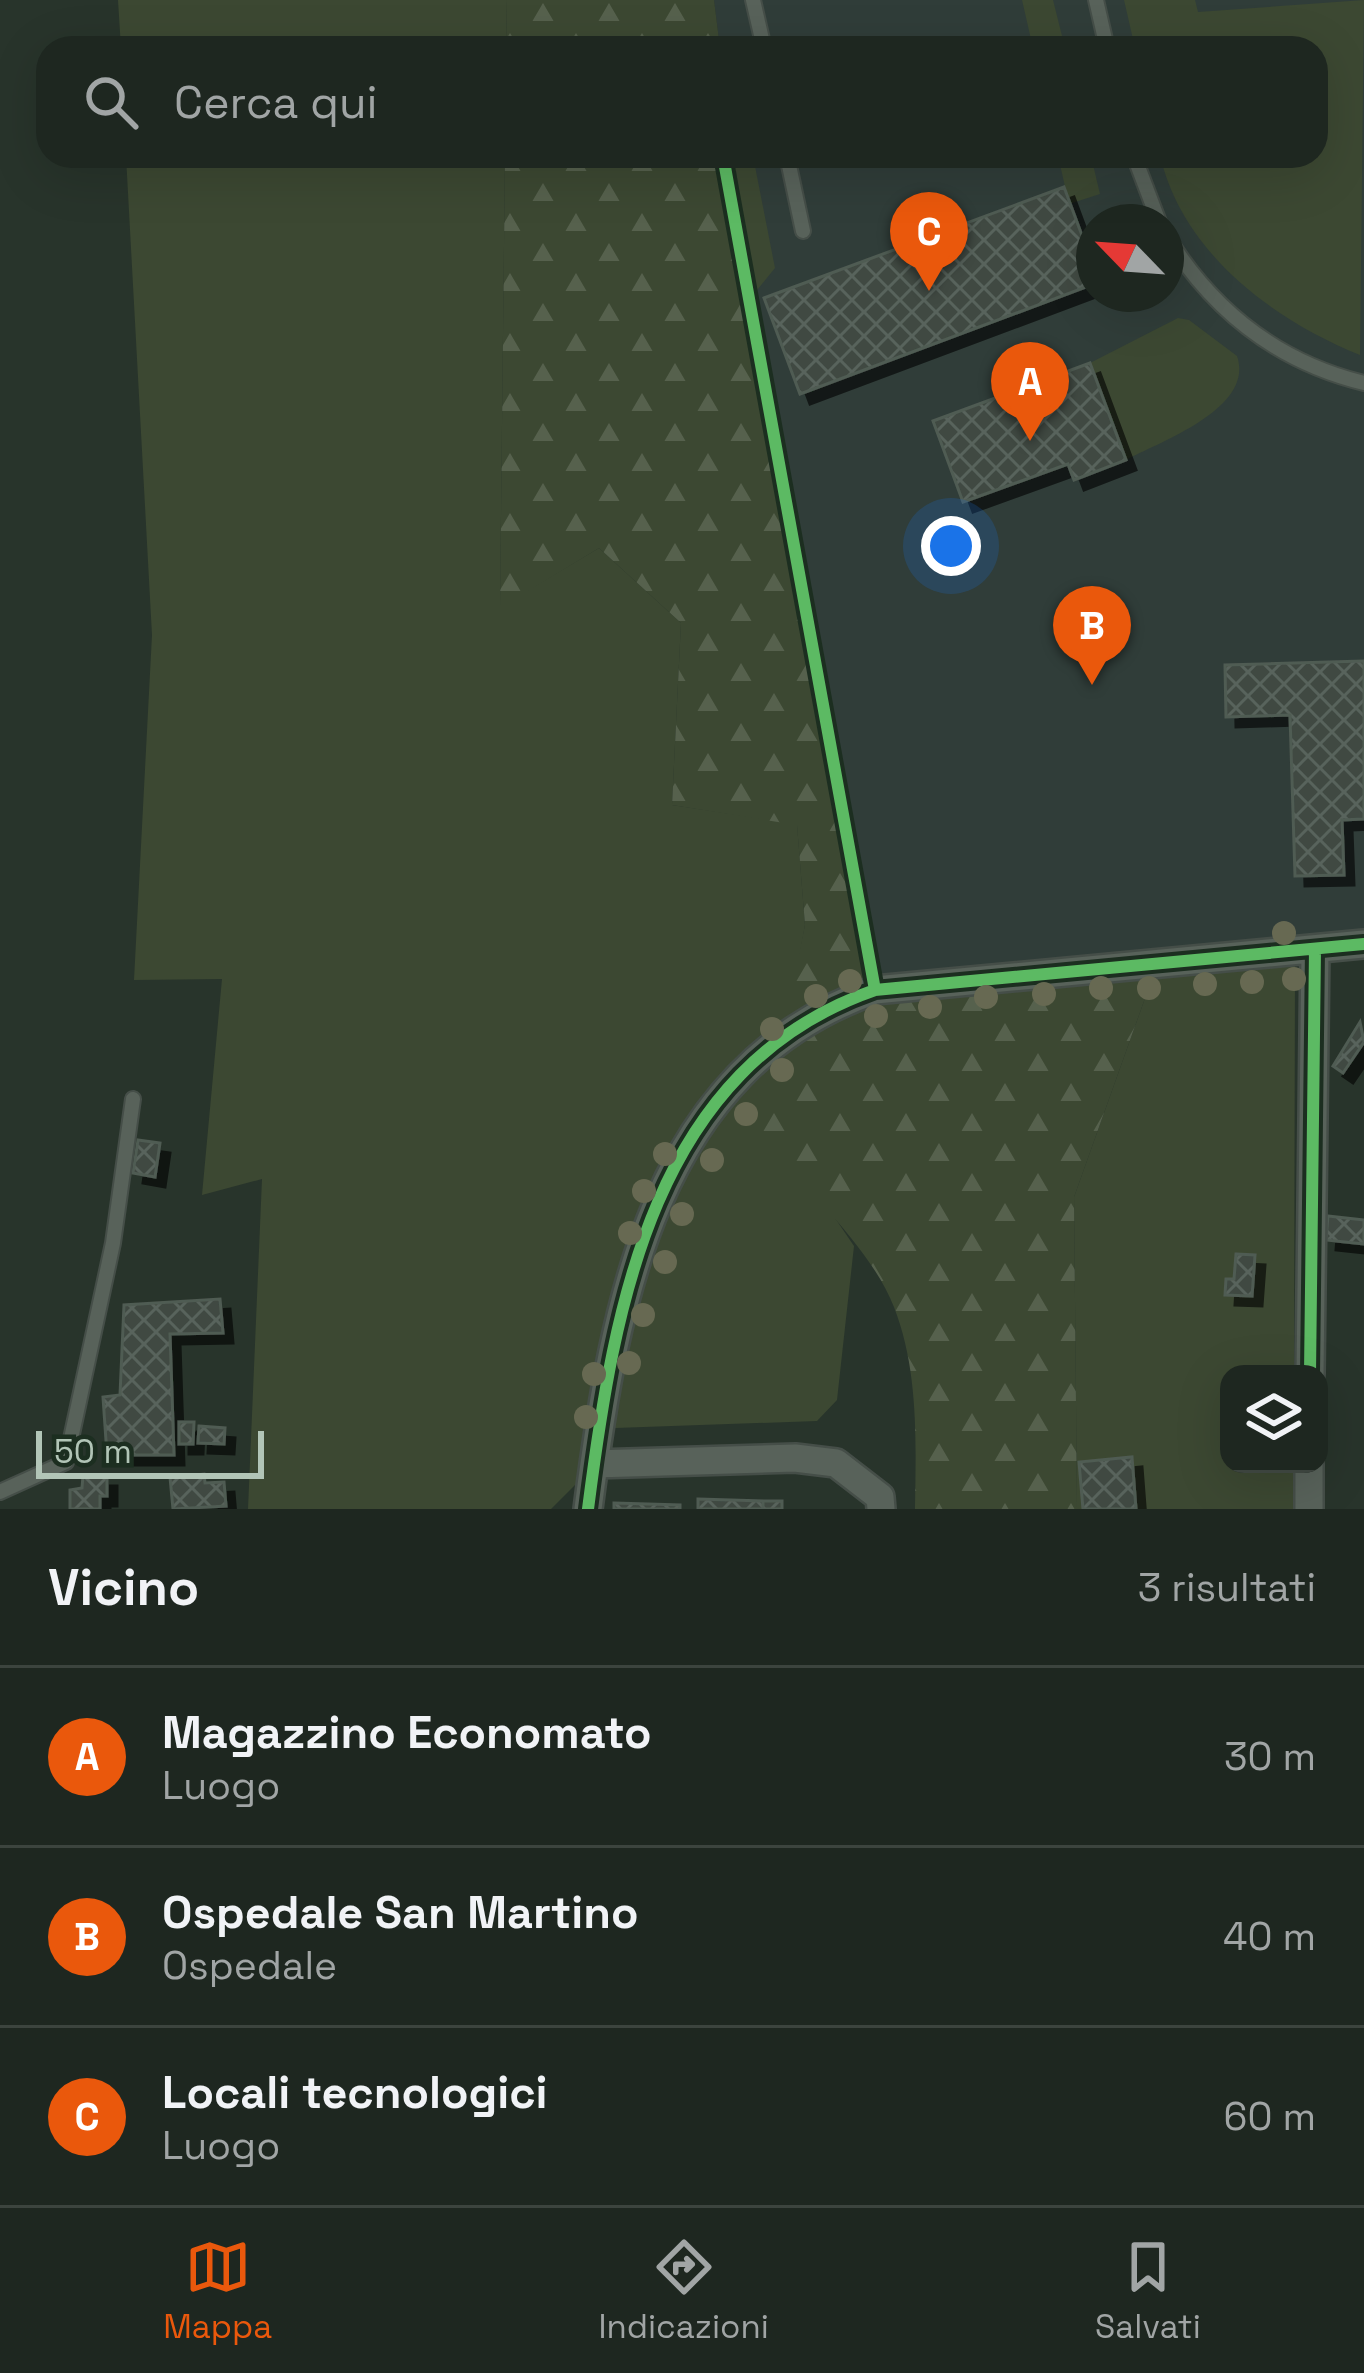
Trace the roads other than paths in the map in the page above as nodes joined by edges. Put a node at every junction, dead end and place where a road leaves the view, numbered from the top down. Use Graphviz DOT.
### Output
graph roads {
  1 [pos="753,0"];
  2 [pos="1096,0"];
  3 [pos="761,36"];
  4 [pos="1104,36"];
  5 [pos="790,168"];
  6 [pos="1139,168"];
  7 [pos="1152,204"];
  8 [pos="803,231"];
  9 [pos="1184,259"];
  10 [pos="1364,383"];
  11 [pos="1364,944"];
  12 [pos="1315,949"];
  13 [pos="133,1099"];
  14 [pos="1310,1365"];
  15 [pos="594,1464"];
  16 [pos="1310,1473"];
  17 [pos="0,1492"];
  18 [pos="588,1509"];
  19 [pos="880,1509"];
  20 [pos="1309,1509"];
  1 -- 3 [label="lane"];
  2 -- 4 [label="lane"];
  5 -- 8 [label="lane"];
  6 -- 7 [label="lane"];
  9 -- 10 [label="lane"];
  11 -- 12 [label="street"];
  12 -- 14 [label="street"];
  12 -- 15 [label="street"];
  13 -- 17 [label="lane"];
  15 -- 18 [label="street"];
  15 -- 19 [label="street"];
  16 -- 20 [label="street"];
}
